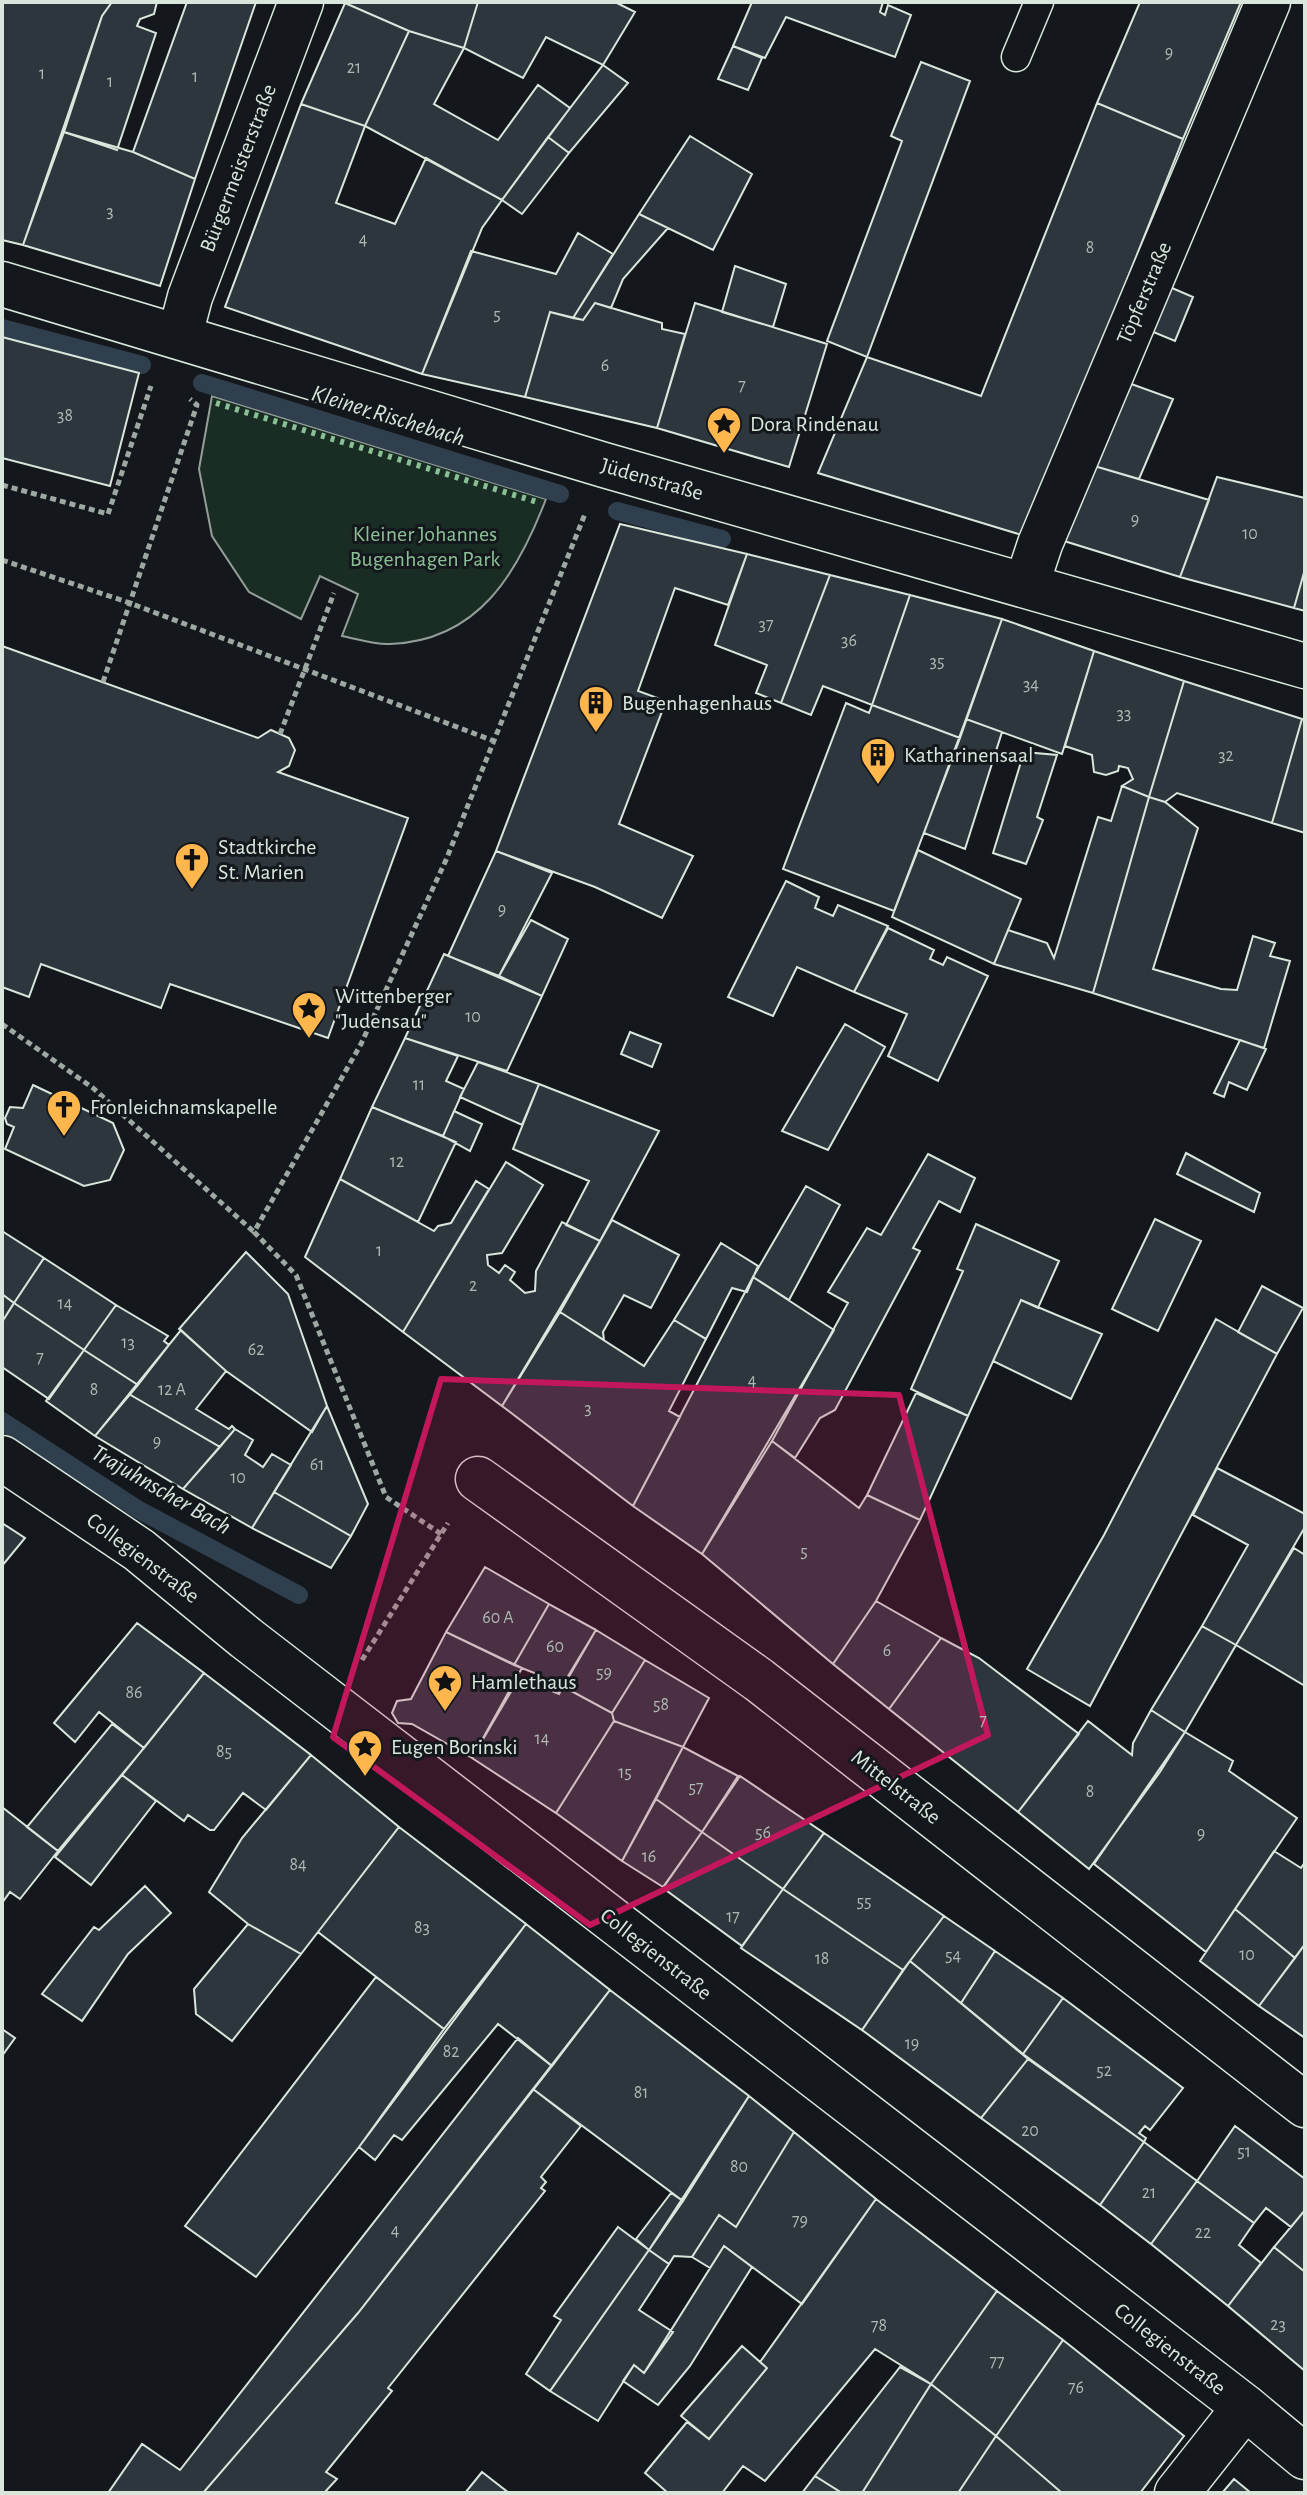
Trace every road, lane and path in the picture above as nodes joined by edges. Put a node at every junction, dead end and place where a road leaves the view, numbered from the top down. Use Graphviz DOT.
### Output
graph roads {
  1 [pos="301,2"];
  2 [pos="1039,2"];
  3 [pos="1268,2"];
  4 [pos="1016,57"];
  5 [pos="2,284"];
  6 [pos="180,335"];
  7 [pos="172,385"];
  8 [pos="604,465"];
  9 [pos="2,485"];
  10 [pos="2,560"];
  11 [pos="1026,586"];
  12 [pos="334,593"];
  13 [pos="127,602"];
  14 [pos="1305,666"];
  15 [pos="304,670"];
  16 [pos="103,682"];
  17 [pos="280,734"];
  18 [pos="494,741"];
  19 [pos="2,1024"];
  20 [pos="254,1232"];
  21 [pos="2,1458"];
  22 [pos="478,1479"];
  23 [pos="441,1534"];
  24 [pos="335,1706"];
  25 [pos="1305,2105"];
  26 [pos="1245,2407"];
  27 [pos="1305,2457"];
  28 [pos="1177,2493"];
  1 -- 6 [label="street, Bürgermeisterstraße"];
  2 -- 4 [label="lane"];
  3 -- 11 [label="street, Töpferstraße"];
  5 -- 6 [label="street, Jüdenstraße"];
  6 -- 7 [label="path"];
  6 -- 8 [label="street, Jüdenstraße"];
  7 -- 9 [label="path"];
  7 -- 13 [label="path"];
  8 -- 11 [label="street, Jüdenstraße"];
  8 -- 18 [label="path"];
  10 -- 13 [label="path"];
  11 -- 14 [label="street, Jüdenstraße"];
  12 -- 15 [label="path"];
  13 -- 15 [label="path"];
  13 -- 16 [label="path"];
  15 -- 17 [label="path"];
  15 -- 18 [label="path"];
  18 -- 20 [label="path"];
  19 -- 20 [label="path"];
  20 -- 23 [label="path"];
  21 -- 24 [label="street, Collegienstraße"];
  22 -- 23 [label="path"];
  22 -- 25 [label="street, Mittelstraße"];
  23 -- 24 [label="path"];
  24 -- 26 [label="street, Collegienstraße"];
  26 -- 27 [label="street, Collegienstraße"];
  26 -- 28 [label="street"];
}
